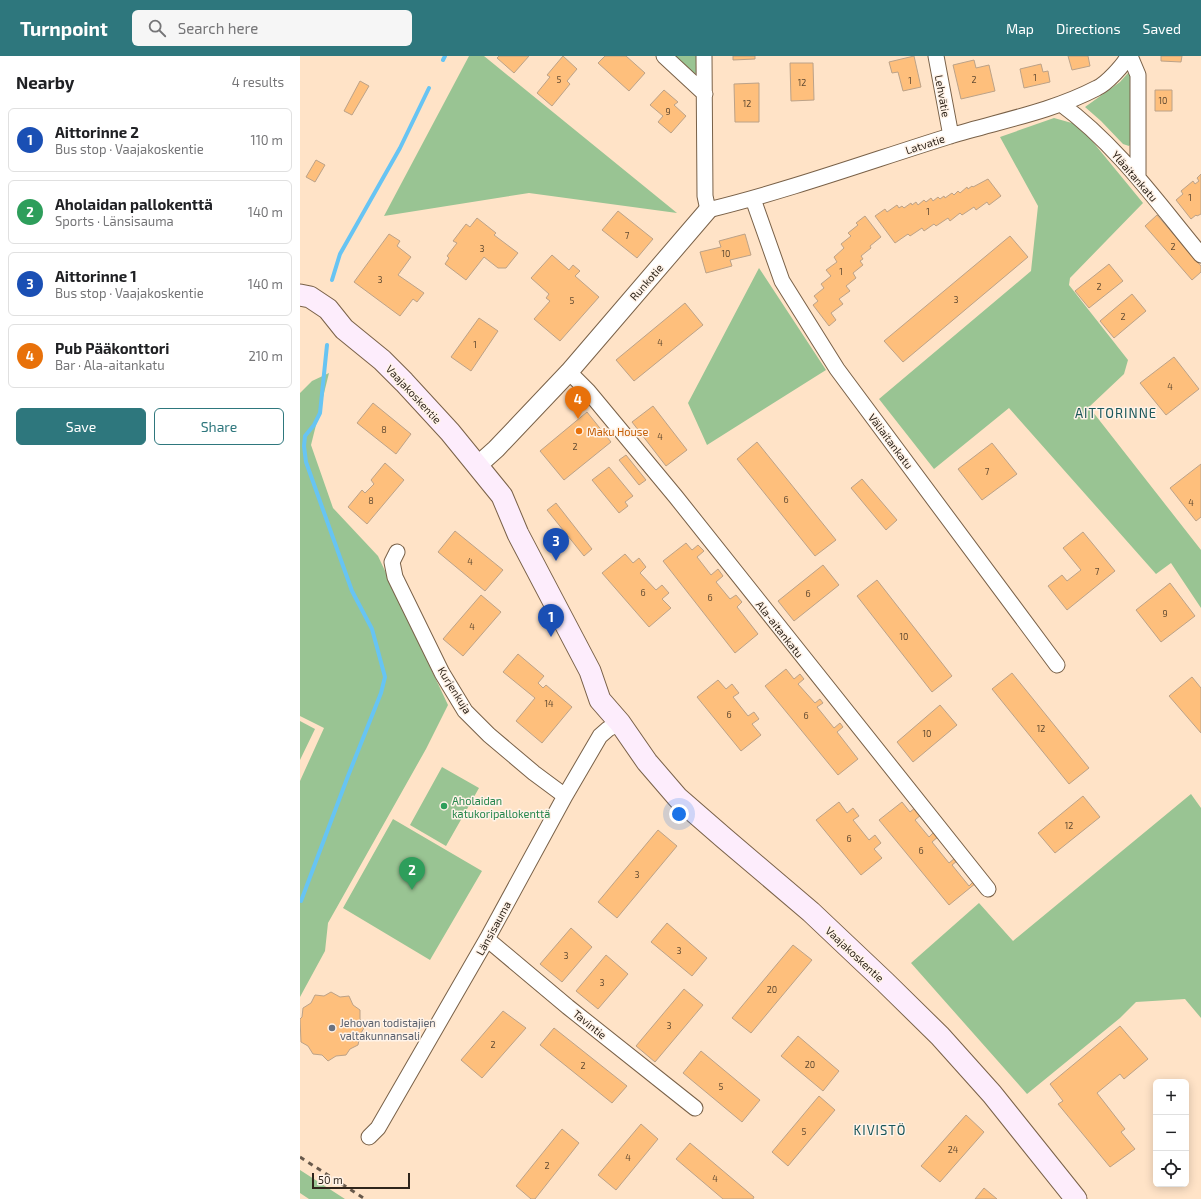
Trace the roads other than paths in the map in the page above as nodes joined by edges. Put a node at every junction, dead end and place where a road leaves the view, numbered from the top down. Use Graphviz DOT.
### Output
graph roads {
  1 [pos="664,56"];
  2 [pos="704,56"];
  3 [pos="936,56"];
  4 [pos="1129,56"];
  5 [pos="704,94"];
  6 [pos="1061,104"];
  7 [pos="951,136"];
  8 [pos="1138,178"];
  9 [pos="753,199"];
  10 [pos="708,210"];
  11 [pos="1201,255"];
  12 [pos="300,296"];
  13 [pos="569,372"];
  14 [pos="477,466"];
  15 [pos="397,552"];
  16 [pos="1058,665"];
  17 [pos="620,723"];
  18 [pos="565,796"];
  19 [pos="988,889"];
  20 [pos="487,939"];
  21 [pos="695,1108"];
  22 [pos="369,1137"];
  23 [pos="1076,1199"];
  1 -- 5 [label="street"];
  2 -- 5 [label="street"];
  3 -- 7 [label="street, Lehvätie"];
  4 -- 6 [label="street, Latvatie"];
  4 -- 8 [label="street"];
  5 -- 10 [label="street"];
  6 -- 7 [label="street, Latvatie"];
  6 -- 8 [label="street, Yläaitankatu"];
  7 -- 9 [label="street, Latvatie"];
  8 -- 11 [label="street, Yläaitankatu"];
  9 -- 10 [label="street, Latvatie"];
  9 -- 16 [label="street, Väliaitankatu"];
  10 -- 13 [label="street, Runkotie"];
  12 -- 14 [label="main road, Vaajakoskentie"];
  13 -- 14 [label="street, Runkotie"];
  13 -- 19 [label="street, Ala-aitankatu"];
  14 -- 17 [label="main road, Vaajakoskentie"];
  15 -- 18 [label="street, Kurjenkuja"];
  17 -- 18 [label="street, Länsisauma"];
  17 -- 23 [label="main road, Vaajakoskentie"];
  18 -- 20 [label="street, Länsisauma"];
  20 -- 21 [label="street, Tavintie"];
  20 -- 22 [label="street, Länsisauma"];
}
